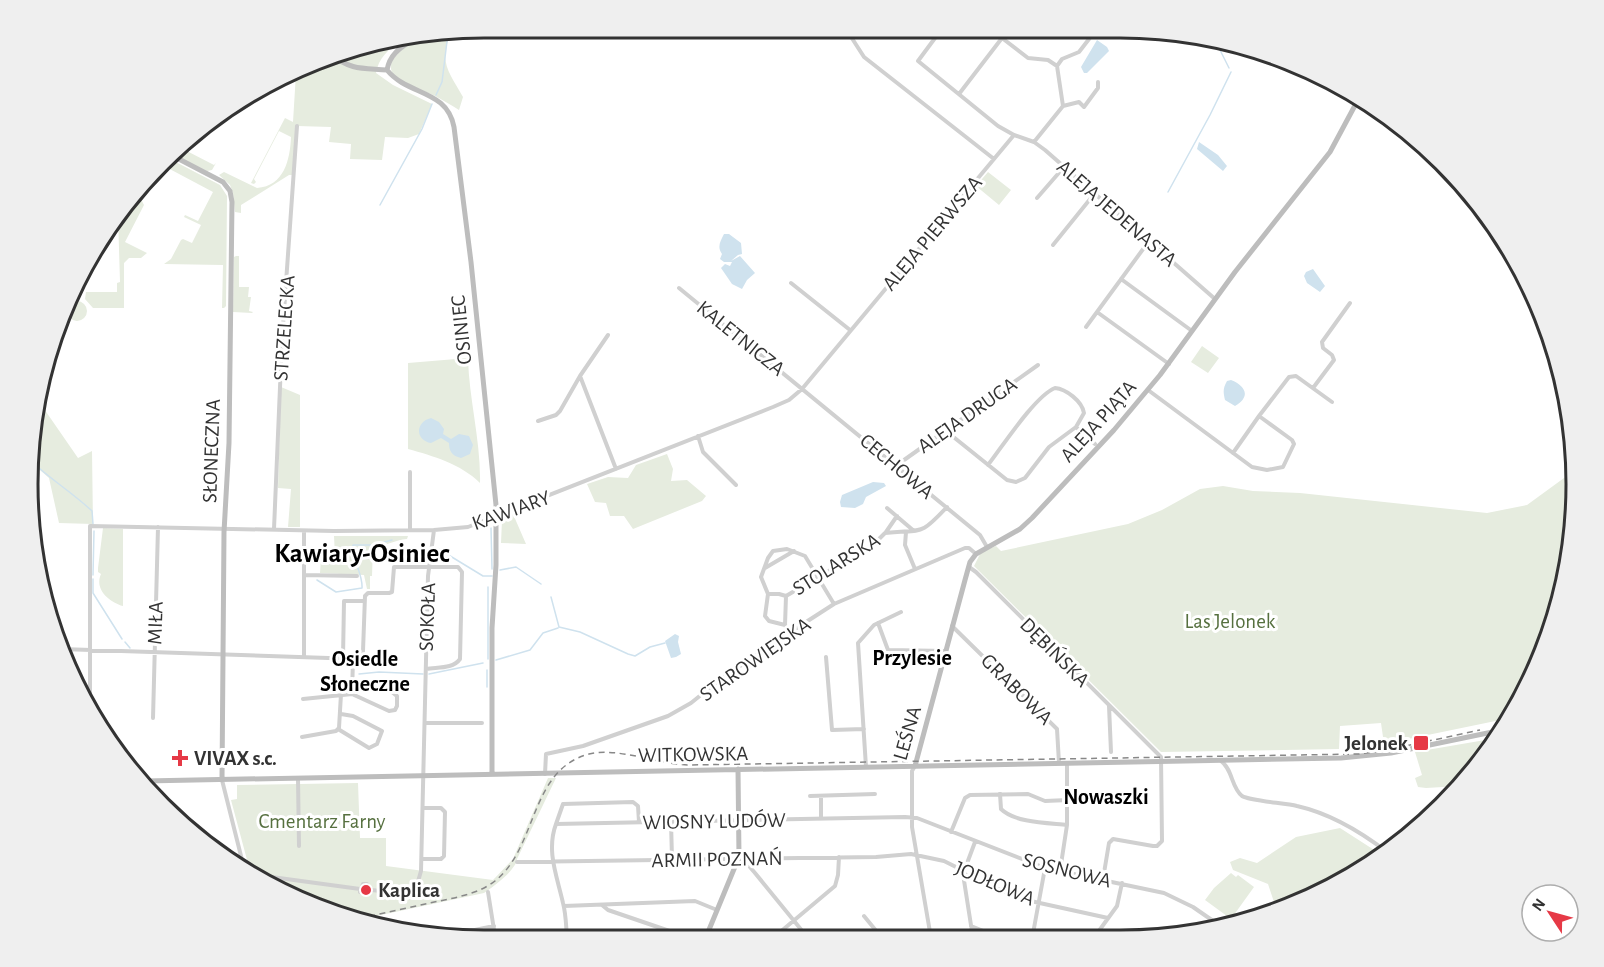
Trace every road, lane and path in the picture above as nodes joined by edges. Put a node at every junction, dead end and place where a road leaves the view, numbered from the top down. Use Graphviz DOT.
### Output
graph roads {
  1 [pos="852,38"];
  2 [pos="935,38"];
  3 [pos="1002,38"];
  4 [pos="1090,38"];
  5 [pos="406,44"];
  6 [pos="340,61"];
  7 [pos="1057,66"];
  8 [pos="387,70"];
  9 [pos="1098,82"];
  10 [pos="959,94"];
  11 [pos="1355,105"];
  12 [pos="1063,106"];
  13 [pos="297,126"];
  14 [pos="1014,135"];
  15 [pos="1034,142"];
  16 [pos="178,159"];
  17 [pos="994,159"];
  18 [pos="1064,167"];
  19 [pos="1095,193"];
  20 [pos="1037,198"];
  21 [pos="1149,241"];
  22 [pos="1053,245"];
  23 [pos="1121,279"];
  24 [pos="791,284"];
  25 [pos="679,288"];
  26 [pos="1215,299"];
  27 [pos="1350,303"];
  28 [pos="1097,312"];
  29 [pos="1086,327"];
  30 [pos="850,330"];
  31 [pos="1192,331"];
  32 [pos="608,335"];
  33 [pos="1168,364"];
  34 [pos="1038,365"];
  35 [pos="580,376"];
  36 [pos="1313,388"];
  37 [pos="802,389"];
  38 [pos="1148,390"];
  39 [pos="1332,402"];
  40 [pos="1259,416"];
  41 [pos="538,421"];
  42 [pos="1076,427"];
  43 [pos="946,431"];
  44 [pos="698,436"];
  45 [pos="1095,444"];
  46 [pos="1233,453"];
  47 [pos="897,465"];
  48 [pos="988,465"];
  49 [pos="616,469"];
  50 [pos="410,472"];
  51 [pos="736,485"];
  52 [pos="947,507"];
  53 [pos="887,508"];
  54 [pos="897,516"];
  55 [pos="496,517"];
  56 [pos="158,527"];
  57 [pos="224,528"];
  58 [pos="274,529"];
  59 [pos="410,530"];
  60 [pos="434,530"];
  61 [pos="304,531"];
  62 [pos="906,532"];
  63 [pos="915,532"];
  64 [pos="885,533"];
  65 [pos="987,547"];
  66 [pos="794,551"];
  67 [pos="976,554"];
  68 [pos="429,567"];
  69 [pos="968,567"];
  70 [pos="764,568"];
  71 [pos="915,569"];
  72 [pos="304,575"];
  73 [pos="357,576"];
  74 [pos="818,576"];
  75 [pos="768,594"];
  76 [pos="786,596"];
  77 [pos="364,601"];
  78 [pos="834,604"];
  79 [pos="902,612"];
  80 [pos="878,623"];
  81 [pos="785,626"];
  82 [pos="952,626"];
  83 [pos="789,633"];
  84 [pos="69,649"];
  85 [pos="89,650"];
  86 [pos="946,651"];
  87 [pos="154,652"];
  88 [pos="223,655"];
  89 [pos="304,657"];
  90 [pos="826,657"];
  91 [pos="343,658"];
  92 [pos="353,659"];
  93 [pos="426,669"];
  94 [pos="353,682"];
  95 [pos="90,693"];
  96 [pos="341,694"];
  97 [pos="352,694"];
  98 [pos="303,699"];
  99 [pos="1109,705"];
  100 [pos="341,714"];
  101 [pos="153,718"];
  102 [pos="425,723"];
  103 [pos="482,723"];
  104 [pos="338,729"];
  105 [pos="864,729"];
  106 [pos="1490,732"];
  107 [pos="302,737"];
  108 [pos="1111,752"];
  109 [pos="1221,760"];
  110 [pos="1161,761"];
  111 [pos="1059,763"];
  112 [pos="1068,763"];
  113 [pos="915,766"];
  114 [pos="866,767"];
  115 [pos="738,769"];
  116 [pos="490,774"];
  117 [pos="545,774"];
  118 [pos="424,776"];
  119 [pos="298,779"];
  120 [pos="222,780"];
  121 [pos="151,781"];
  122 [pos="875,794"];
  123 [pos="1000,794"];
  124 [pos="810,796"];
  125 [pos="821,796"];
  126 [pos="1068,800"];
  127 [pos="423,808"];
  128 [pos="911,817"];
  129 [pos="821,819"];
  130 [pos="739,820"];
  131 [pos="671,821"];
  132 [pos="639,822"];
  133 [pos="556,824"];
  134 [pos="1067,825"];
  135 [pos="951,832"];
  136 [pos="975,842"];
  137 [pos="299,846"];
  138 [pos="1379,846"];
  139 [pos="916,855"];
  140 [pos="739,857"];
  141 [pos="839,857"];
  142 [pos="241,858"];
  143 [pos="748,858"];
  144 [pos="422,859"];
  145 [pos="672,859"];
  146 [pos="553,861"];
  147 [pos="517,862"];
  148 [pos="1045,868"];
  149 [pos="1060,871"];
  150 [pos="963,874"];
  151 [pos="273,877"];
  152 [pos="1102,879"];
  153 [pos="1122,883"];
  154 [pos="488,892"];
  155 [pos="1038,903"];
  156 [pos="602,905"];
  157 [pos="564,906"];
  158 [pos="717,910"];
  159 [pos="864,916"];
  160 [pos="1108,918"];
  161 [pos="794,920"];
  162 [pos="1212,920"];
  163 [pos="494,926"];
  164 [pos="971,926"];
  165 [pos="476,930"];
  166 [pos="494,930"];
  167 [pos="566,930"];
  168 [pos="667,930"];
  169 [pos="709,930"];
  170 [pos="782,930"];
  171 [pos="802,930"];
  172 [pos="875,930"];
  173 [pos="930,930"];
  174 [pos="972,930"];
  175 [pos="981,930"];
  176 [pos="1034,930"];
  177 [pos="1099,930"];
  1 -- 17 [label="street"];
  2 -- 10 [label="street, ALEJA JEDENASTA"];
  3 -- 7 [label="street"];
  3 -- 10 [label="street"];
  4 -- 7 [label="street"];
  5 -- 8 [label="street"];
  6 -- 8 [label="street"];
  7 -- 12 [label="street"];
  8 -- 55 [label="street, OSINIEC"];
  9 -- 12 [label="street"];
  10 -- 14 [label="street, ALEJA JEDENASTA"];
  11 -- 26 [label="street, ALEJA PIĄTA"];
  12 -- 15 [label="street"];
  13 -- 58 [label="street, STRZELECKA"];
  14 -- 15 [label="street, ALEJA JEDENASTA"];
  14 -- 17 [label="street, ALEJA PIERWSZA"];
  15 -- 18 [label="street, ALEJA JEDENASTA"];
  16 -- 57 [label="street, SŁONECZNA"];
  17 -- 30 [label="street, ALEJA PIERWSZA"];
  18 -- 19 [label="street, ALEJA JEDENASTA"];
  18 -- 20 [label="street"];
  19 -- 21 [label="street, ALEJA JEDENASTA"];
  19 -- 22 [label="street"];
  21 -- 23 [label="street"];
  21 -- 26 [label="street, ALEJA JEDENASTA"];
  23 -- 28 [label="street"];
  23 -- 31 [label="street"];
  24 -- 30 [label="street"];
  25 -- 37 [label="street, KALETNICZA"];
  26 -- 31 [label="street, ALEJA PIĄTA"];
  27 -- 36 [label="street"];
  28 -- 29 [label="street"];
  28 -- 33 [label="street"];
  30 -- 37 [label="street, ALEJA PIERWSZA"];
  31 -- 33 [label="street, ALEJA PIĄTA"];
  32 -- 35 [label="street"];
  33 -- 38 [label="street, ALEJA PIĄTA"];
  34 -- 43 [label="street, ALEJA DRUGA"];
  35 -- 41 [label="street"];
  35 -- 49 [label="street"];
  36 -- 39 [label="street"];
  36 -- 40 [label="street"];
  37 -- 44 [label="street, KAWIARY"];
  37 -- 47 [label="street, CECHOWA"];
  38 -- 46 [label="street"];
  38 -- 65 [label="street, ALEJA PIĄTA"];
  40 -- 46 [label="street"];
  40 -- 46 [label="street"];
  42 -- 45 [label="street"];
  42 -- 48 [label="street"];
  42 -- 48 [label="street"];
  43 -- 47 [label="street, ALEJA DRUGA"];
  43 -- 48 [label="street"];
  44 -- 49 [label="street, KAWIARY"];
  44 -- 51 [label="street"];
  47 -- 52 [label="street, CECHOWA"];
  49 -- 55 [label="street, KAWIARY"];
  50 -- 59 [label="street"];
  52 -- 63 [label="street"];
  52 -- 65 [label="street, CECHOWA"];
  53 -- 54 [label="street, STOLARSKA"];
  54 -- 63 [label="street, STOLARSKA"];
  54 -- 64 [label="street"];
  55 -- 60 [label="street, KAWIARY"];
  55 -- 116 [label="street, OSINIEC"];
  56 -- 57 [label="street, KAWIARY"];
  56 -- 85 [label="street, KAWIARY"];
  56 -- 87 [label="street, MIŁA"];
  57 -- 58 [label="street, KAWIARY"];
  57 -- 88 [label="street, SŁONECZNA"];
  58 -- 61 [label="street, KAWIARY"];
  59 -- 60 [label="street, KAWIARY"];
  59 -- 61 [label="street, KAWIARY"];
  60 -- 68 [label="street, SOKOŁA"];
  61 -- 72 [label="street"];
  62 -- 63 [label="street, STOLARSKA"];
  62 -- 64 [label="street, STOLARSKA"];
  62 -- 71 [label="street, STOLARSKA"];
  64 -- 74 [label="street, STOLARSKA"];
  65 -- 67 [label="street, LEŚNA"];
  66 -- 70 [label="street"];
  66 -- 70 [label="street"];
  66 -- 74 [label="street"];
  67 -- 69 [label="street, LEŚNA"];
  67 -- 71 [label="street, STAROWIEJSKA"];
  68 -- 77 [label="street"];
  68 -- 93 [label="street, SOKOŁA"];
  68 -- 93 [label="street"];
  69 -- 82 [label="street, LEŚNA"];
  69 -- 99 [label="street, DĘBIŃSKA"];
  70 -- 75 [label="street"];
  71 -- 78 [label="street, STAROWIEJSKA"];
  72 -- 73 [label="street"];
  72 -- 89 [label="street"];
  74 -- 76 [label="street, STOLARSKA"];
  74 -- 78 [label="street"];
  75 -- 76 [label="street, STOLARSKA"];
  75 -- 81 [label="street"];
  76 -- 81 [label="street"];
  77 -- 91 [label="street"];
  77 -- 92 [label="street"];
  78 -- 83 [label="street, STAROWIEJSKA"];
  79 -- 80 [label="street"];
  80 -- 86 [label="street"];
  80 -- 105 [label="street"];
  81 -- 83 [label="street"];
  82 -- 86 [label="street, LEŚNA"];
  82 -- 111 [label="street, GRABOWA"];
  83 -- 117 [label="street, STAROWIEJSKA"];
  84 -- 85 [label="street"];
  85 -- 87 [label="street"];
  85 -- 95 [label="street"];
  86 -- 113 [label="street, LEŚNA"];
  87 -- 88 [label="street"];
  87 -- 101 [label="street, MIŁA"];
  88 -- 89 [label="street"];
  88 -- 120 [label="street, SŁONECZNA"];
  89 -- 91 [label="street"];
  90 -- 105 [label="street"];
  91 -- 92 [label="street"];
  92 -- 94 [label="street"];
  93 -- 102 [label="street, SOKOŁA"];
  94 -- 97 [label="street"];
  94 -- 97 [label="street"];
  96 -- 97 [label="street"];
  96 -- 98 [label="street"];
  96 -- 100 [label="street"];
  99 -- 108 [label="street"];
  99 -- 110 [label="street, DĘBIŃSKA"];
  100 -- 104 [label="street"];
  100 -- 104 [label="street"];
  102 -- 103 [label="street"];
  102 -- 118 [label="street, SOKOŁA"];
  104 -- 107 [label="street"];
  105 -- 114 [label="street"];
  106 -- 109 [label="street, WITKOWSKA"];
  109 -- 110 [label="street, WITKOWSKA"];
  109 -- 138 [label="street"];
  110 -- 112 [label="street, WITKOWSKA"];
  110 -- 152 [label="street"];
  111 -- 112 [label="street, WITKOWSKA"];
  111 -- 113 [label="street, WITKOWSKA"];
  112 -- 126 [label="street"];
  113 -- 114 [label="street, WITKOWSKA"];
  113 -- 128 [label="street, LEŚNA"];
  114 -- 115 [label="street, WITKOWSKA"];
  115 -- 117 [label="street, WITKOWSKA"];
  115 -- 130 [label="street"];
  116 -- 117 [label="street, WITKOWSKA"];
  116 -- 118 [label="street, WITKOWSKA"];
  118 -- 119 [label="street, WITKOWSKA"];
  118 -- 127 [label="street, SOKOŁA"];
  119 -- 120 [label="street, WITKOWSKA"];
  119 -- 137 [label="street"];
  120 -- 121 [label="street, WITKOWSKA"];
  120 -- 142 [label="street"];
  122 -- 125 [label="street"];
  123 -- 126 [label="street"];
  123 -- 134 [label="street"];
  123 -- 135 [label="street"];
  124 -- 125 [label="street"];
  125 -- 129 [label="street"];
  126 -- 134 [label="street"];
  127 -- 144 [label="street, SOKOŁA"];
  127 -- 144 [label="street"];
  128 -- 129 [label="street, WIOSNY LUDÓW"];
  128 -- 135 [label="street, SOSNOWA"];
  128 -- 139 [label="street, LEŚNA"];
  129 -- 130 [label="street, WIOSNY LUDÓW"];
  130 -- 131 [label="street, WIOSNY LUDÓW"];
  130 -- 140 [label="street"];
  131 -- 132 [label="street, WIOSNY LUDÓW"];
  131 -- 145 [label="street"];
  132 -- 133 [label="street, WIOSNY LUDÓW"];
  132 -- 133 [label="street"];
  133 -- 146 [label="street"];
  134 -- 149 [label="street"];
  135 -- 136 [label="street, SOSNOWA"];
  136 -- 148 [label="street, SOSNOWA"];
  136 -- 150 [label="street"];
  139 -- 141 [label="street, ARMII POZNAŃ"];
  139 -- 150 [label="street, JODŁOWA"];
  139 -- 173 [label="street, LEŚNA"];
  140 -- 143 [label="street, ARMII POZNAŃ"];
  140 -- 145 [label="street, ARMII POZNAŃ"];
  140 -- 158 [label="street"];
  141 -- 143 [label="street, ARMII POZNAŃ"];
  141 -- 161 [label="street"];
  143 -- 161 [label="street"];
  144 -- 151 [label="street, SOKOŁA"];
  145 -- 146 [label="street, ARMII POZNAŃ"];
  146 -- 147 [label="street, ARMII POZNAŃ"];
  146 -- 157 [label="street"];
  148 -- 149 [label="street, SOSNOWA"];
  148 -- 155 [label="street"];
  149 -- 152 [label="street, SOSNOWA"];
  150 -- 155 [label="street, JODŁOWA"];
  150 -- 164 [label="street"];
  152 -- 153 [label="street, SOSNOWA"];
  153 -- 160 [label="street"];
  153 -- 162 [label="street, SOSNOWA"];
  154 -- 163 [label="street"];
  155 -- 160 [label="street, JODŁOWA"];
  155 -- 176 [label="street"];
  156 -- 157 [label="street"];
  156 -- 158 [label="street"];
  156 -- 168 [label="street"];
  157 -- 167 [label="street"];
  158 -- 169 [label="street"];
  159 -- 172 [label="street"];
  160 -- 177 [label="street"];
  161 -- 170 [label="street"];
  161 -- 171 [label="street"];
  163 -- 165 [label="street"];
  163 -- 166 [label="street"];
  164 -- 174 [label="street"];
  164 -- 175 [label="street"];
}
